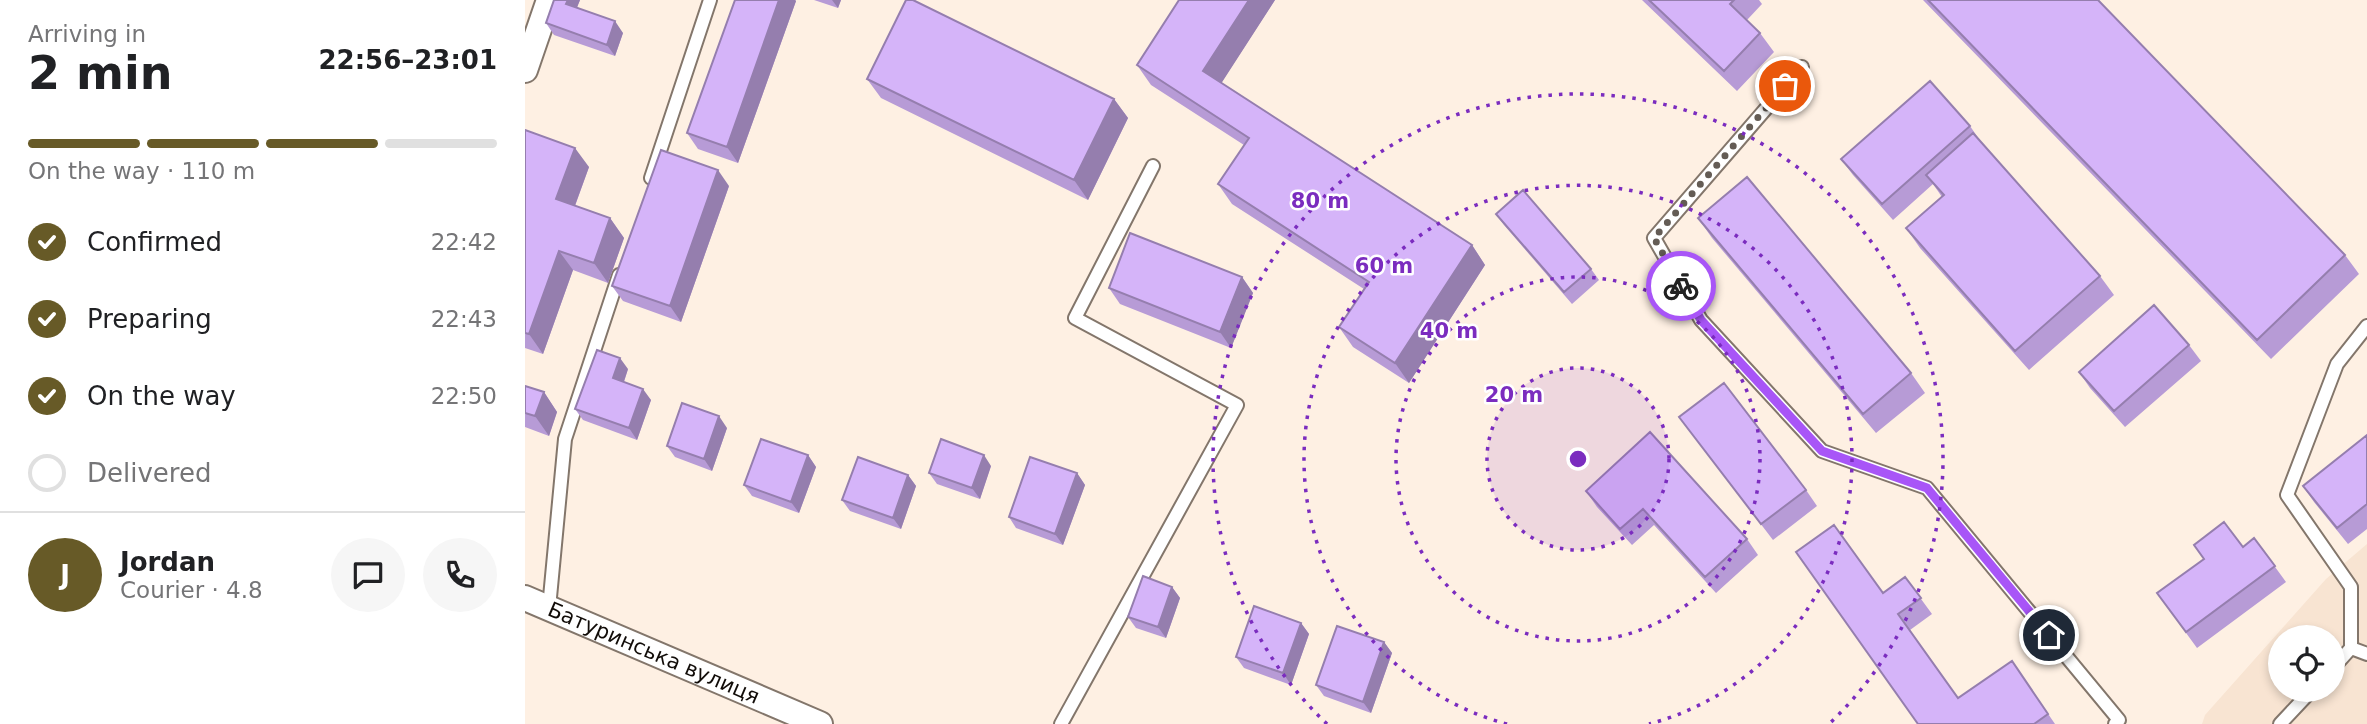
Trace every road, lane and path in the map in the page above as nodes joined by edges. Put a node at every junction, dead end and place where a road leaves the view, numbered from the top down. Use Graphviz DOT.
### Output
graph roads {
  1 [pos="549,0"];
  2 [pos="709,0"];
  3 [pos="1802,67"];
  4 [pos="525,70"];
  5 [pos="1153,166"];
  6 [pos="646,194"];
  7 [pos="625,258"];
  8 [pos="2367,326"];
  9 [pos="525,598"];
  10 [pos="548,608"];
  11 [pos="2351,648"];
  12 [pos="2367,654"];
  13 [pos="2345,655"];
  14 [pos="2301,702"];
  15 [pos="820,724"];
  16 [pos="1061,724"];
  17 [pos="2115,724"];
  18 [pos="2280,724"];
  1 -- 4 [label="street"];
  2 -- 6 [label="lane"];
  3 -- 17 [label="lane"];
  5 -- 16 [label="lane"];
  7 -- 10 [label="lane"];
  8 -- 11 [label="lane"];
  9 -- 10 [label="street, Батуринська вулиця"];
  10 -- 15 [label="street, Батуринська вулиця"];
  11 -- 12 [label="lane"];
  11 -- 13 [label="lane"];
  14 -- 18 [label="lane"];
}
